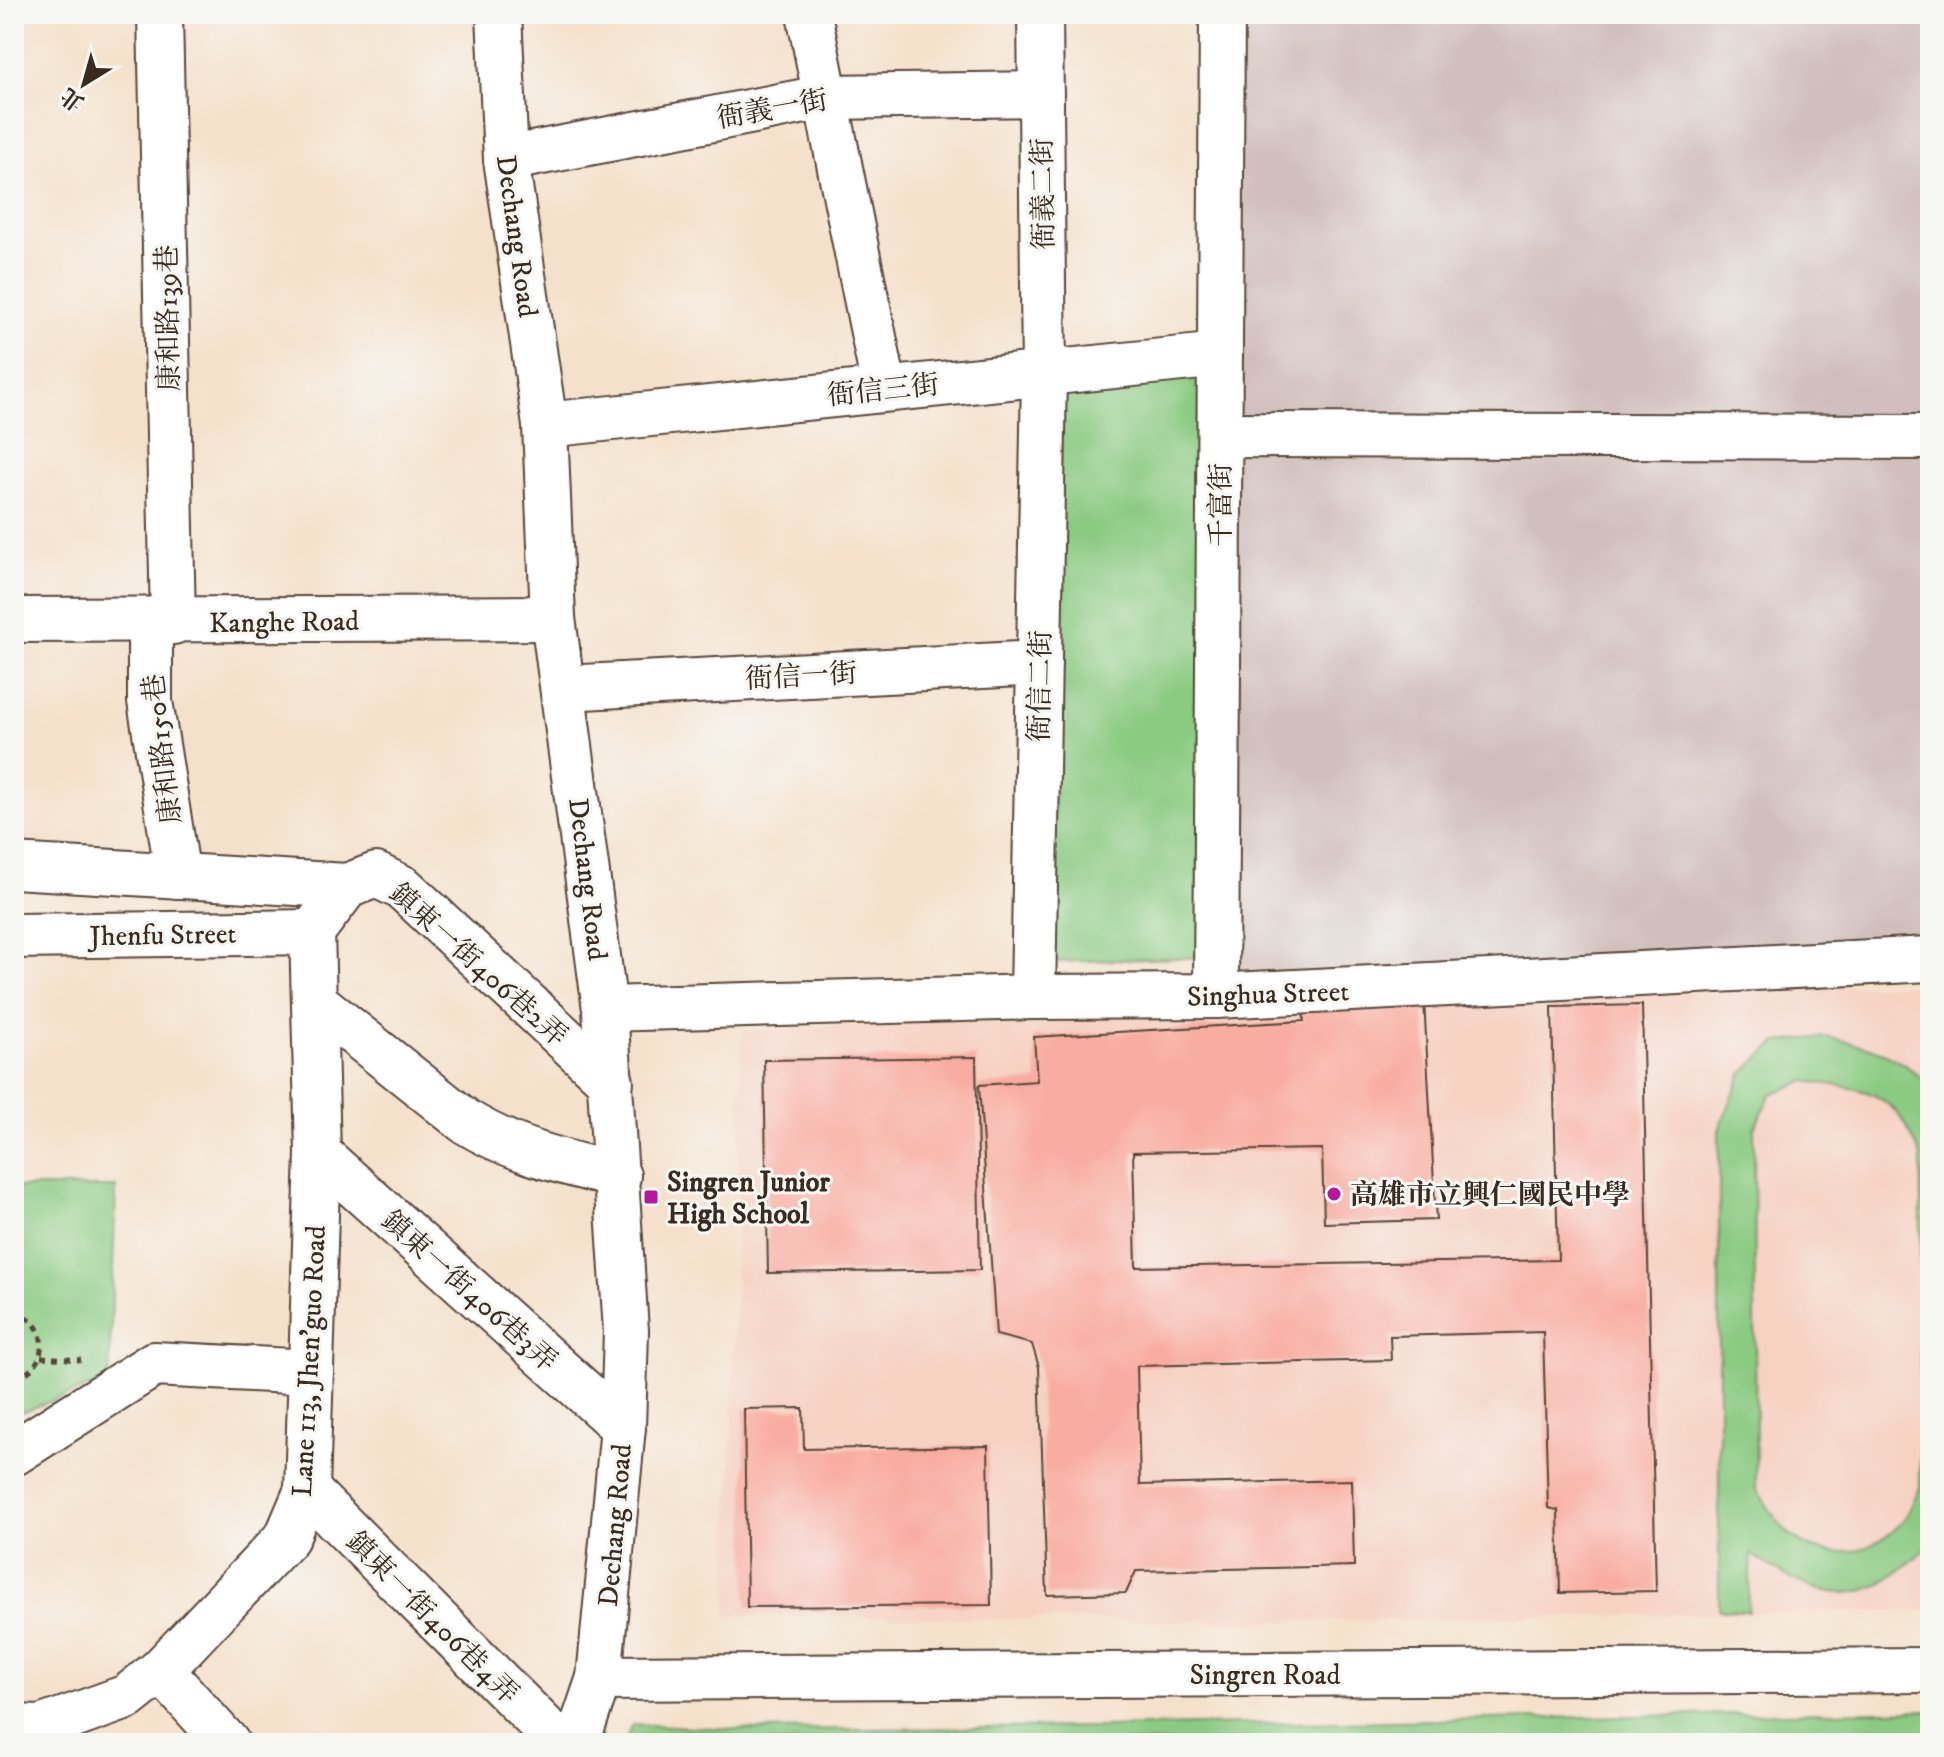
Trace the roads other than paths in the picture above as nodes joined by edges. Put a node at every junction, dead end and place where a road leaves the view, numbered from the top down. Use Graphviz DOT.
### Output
graph roads {
  1 [pos="160,14"];
  2 [pos="499,14"];
  3 [pos="809,14"];
  4 [pos="1040,14"];
  5 [pos="1222,14"];
  6 [pos="1041,94"];
  7 [pos="826,97"];
  8 [pos="506,159"];
  9 [pos="1220,355"];
  10 [pos="1044,374"];
  11 [pos="884,387"];
  12 [pos="545,425"];
  13 [pos="1220,435"];
  14 [pos="1930,437"];
  15 [pos="553,618"];
  16 [pos="14,620"];
  17 [pos="162,622"];
  18 [pos="1039,663"];
  19 [pos="564,688"];
  20 [pos="14,866"];
  21 [pos="178,876"];
  22 [pos="347,886"];
  23 [pos="312,932"];
  24 [pos="14,936"];
  25 [pos="1930,959"];
  26 [pos="1216,996"];
  27 [pos="1033,997"];
  28 [pos="314,1001"];
  29 [pos="605,1009"];
  30 [pos="611,1082"];
  31 [pos="318,1153"];
  32 [pos="618,1176"];
  33 [pos="311,1372"];
  34 [pos="623,1427"];
  35 [pos="14,1453"];
  36 [pos="307,1490"];
  37 [pos="161,1670"];
  38 [pos="1930,1670"];
  39 [pos="599,1678"];
  40 [pos="36,1733"];
  41 [pos="227,1743"];
  42 [pos="560,1743"];
  43 [pos="577,1743"];
  1 -- 17 [label="street, 康和路139巷"];
  2 -- 8 [label="street, Dechang Road"];
  3 -- 7 [label="street"];
  4 -- 6 [label="street, 衙義二街"];
  5 -- 9 [label="street, 千富街"];
  6 -- 7 [label="street, 衙義一街"];
  6 -- 10 [label="street, 衙義二街"];
  7 -- 8 [label="street, 衙義一街"];
  7 -- 11 [label="street"];
  8 -- 12 [label="street, Dechang Road"];
  9 -- 10 [label="street, 衙信三街"];
  9 -- 13 [label="street, 千富街"];
  10 -- 11 [label="street, 衙信三街"];
  10 -- 18 [label="street, 衙信二街"];
  11 -- 12 [label="street, 衙信三街"];
  12 -- 15 [label="street, Dechang Road"];
  13 -- 14 [label="street"];
  13 -- 26 [label="street, 千富街"];
  15 -- 17 [label="street, Kanghe Road"];
  15 -- 19 [label="street, Dechang Road"];
  16 -- 17 [label="street, Kanghe Road"];
  17 -- 21 [label="street, 康和路150巷"];
  18 -- 19 [label="street, 衙信一街"];
  18 -- 27 [label="street, 衙信二街"];
  19 -- 29 [label="street, Dechang Road"];
  20 -- 21 [label="street"];
  21 -- 22 [label="street"];
  22 -- 23 [label="street, 鎮東一街406巷2弄"];
  22 -- 30 [label="street, 鎮東一街406巷2弄"];
  23 -- 24 [label="street, Jhenfu Street"];
  23 -- 28 [label="street, Lane 113, Jhen'guo Road"];
  25 -- 26 [label="street, Singhua Street"];
  26 -- 27 [label="street, Singhua Street"];
  27 -- 29 [label="street, Singhua Street"];
  28 -- 31 [label="street, Lane 113, Jhen'guo Road"];
  28 -- 32 [label="street"];
  29 -- 30 [label="street, Dechang Road"];
  30 -- 32 [label="street, Dechang Road"];
  31 -- 33 [label="street, Lane 113, Jhen'guo Road"];
  31 -- 34 [label="street, 鎮東一街406巷3弄"];
  32 -- 34 [label="street, Dechang Road"];
  33 -- 35 [label="street"];
  33 -- 36 [label="street, Lane 113, Jhen'guo Road"];
  34 -- 39 [label="street, Dechang Road"];
  36 -- 37 [label="street, Lane 113, Jhen'guo Road"];
  36 -- 42 [label="street, 鎮東一街406巷4弄"];
  37 -- 40 [label="street, Lane 113, Jhen'guo Road"];
  37 -- 41 [label="street"];
  38 -- 39 [label="street, Singren Road"];
  39 -- 43 [label="street, Dechang Road"];
}
